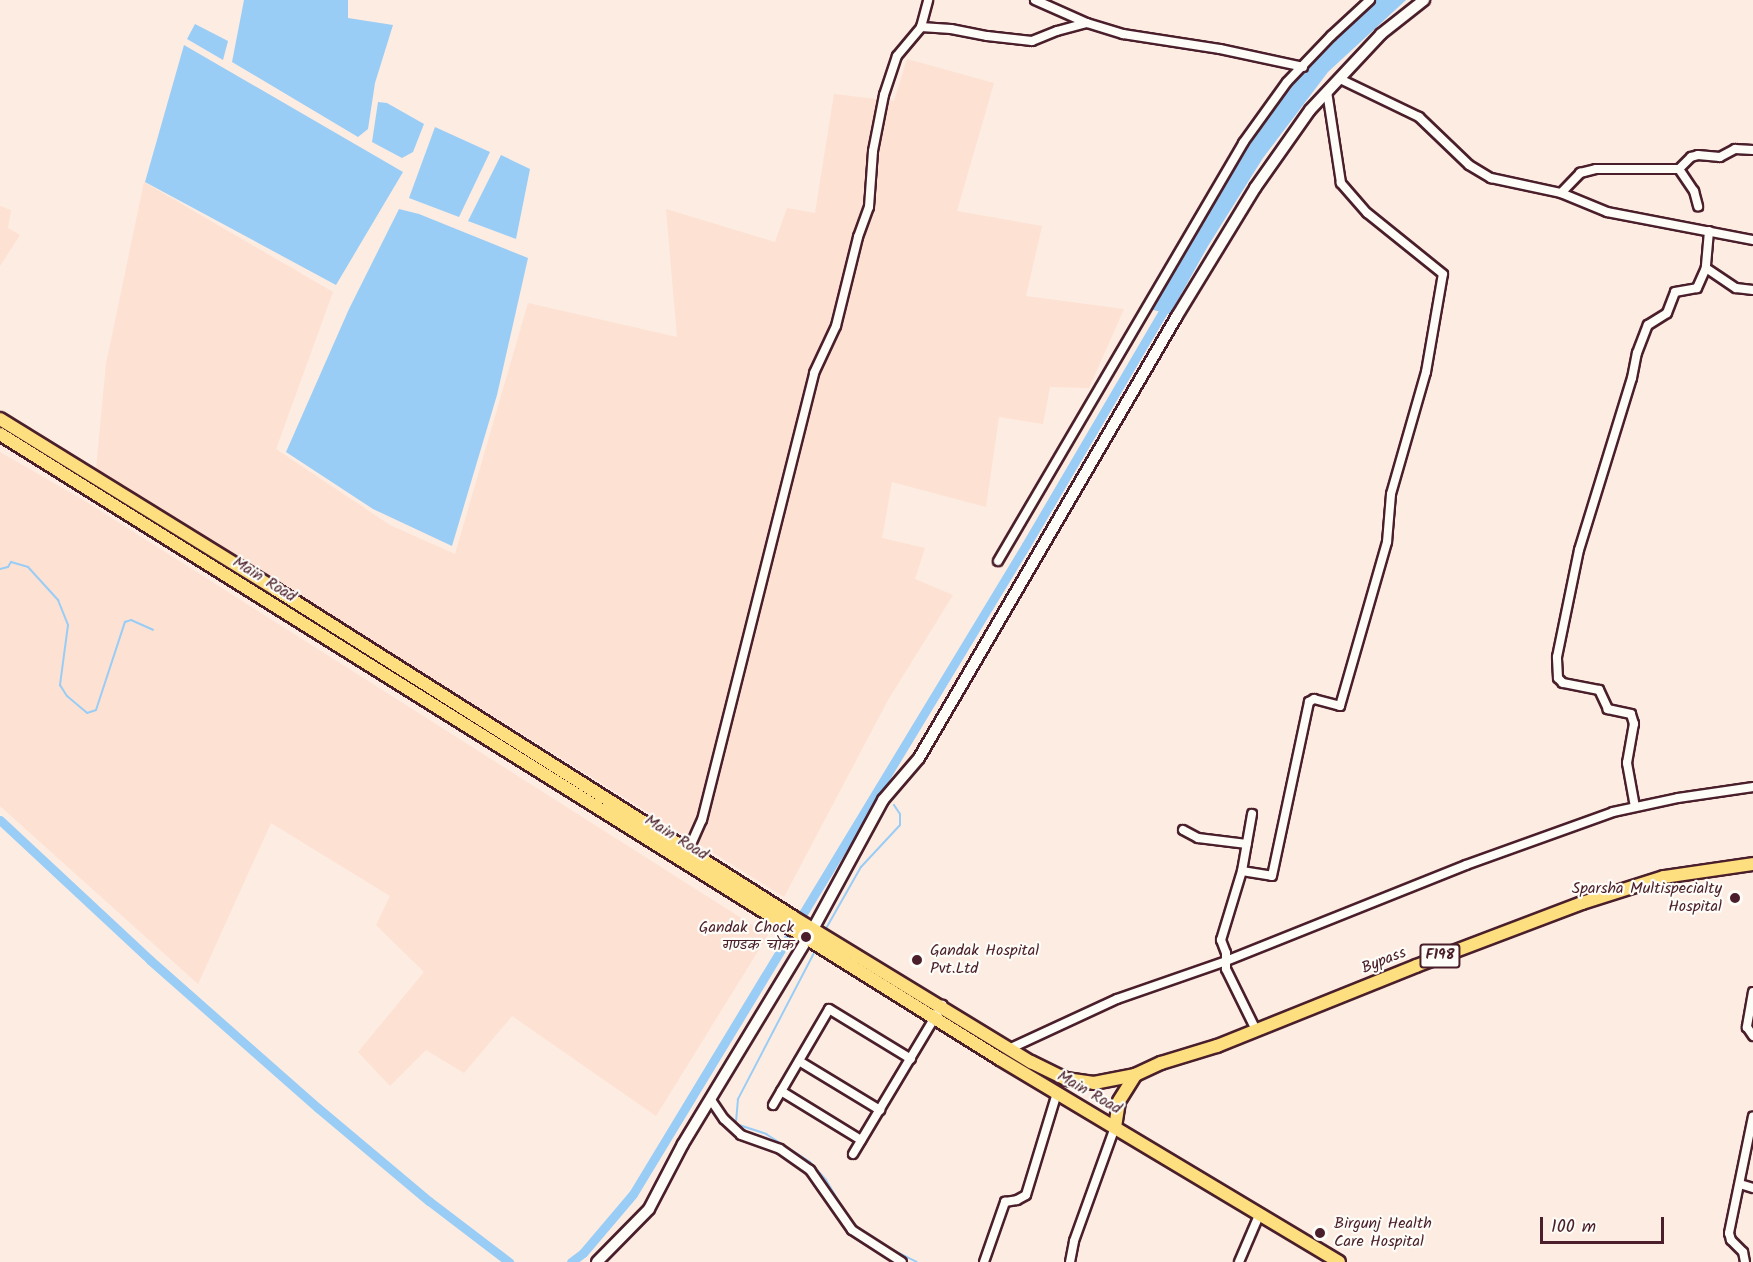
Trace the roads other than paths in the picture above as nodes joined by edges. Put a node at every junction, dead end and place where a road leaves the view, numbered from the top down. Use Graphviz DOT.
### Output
graph roads {
  1 [pos="928,0"];
  2 [pos="1035,0"];
  3 [pos="1370,0"];
  4 [pos="1424,0"];
  5 [pos="1087,23"];
  6 [pos="921,27"];
  7 [pos="1303,68"];
  8 [pos="1340,79"];
  9 [pos="1327,92"];
  10 [pos="1753,150"];
  11 [pos="1679,169"];
  12 [pos="1561,193"];
  13 [pos="1698,206"];
  14 [pos="1709,231"];
  15 [pos="1753,240"];
  16 [pos="1706,268"];
  17 [pos="1753,290"];
  18 [pos="0,419"];
  19 [pos="0,434"];
  20 [pos="998,561"];
  21 [pos="257,578"];
  22 [pos="251,591"];
  23 [pos="1753,787"];
  24 [pos="1635,807"];
  25 [pos="1252,814"];
  26 [pos="1183,830"];
  27 [pos="1247,844"];
  28 [pos="688,851"];
  29 [pos="1753,864"];
  30 [pos="1242,871"];
  31 [pos="789,922"];
  32 [pos="808,933"];
  33 [pos="1226,961"];
  34 [pos="1753,992"];
  35 [pos="942,1005"];
  36 [pos="935,1019"];
  37 [pos="1256,1030"];
  38 [pos="1753,1036"];
  39 [pos="1011,1048"];
  40 [pos="911,1059"];
  41 [pos="799,1061"];
  42 [pos="1031,1062"];
  43 [pos="1135,1075"];
  44 [pos="782,1091"];
  45 [pos="1057,1093"];
  46 [pos="711,1100"];
  47 [pos="773,1105"];
  48 [pos="880,1110"];
  49 [pos="1753,1116"];
  50 [pos="1115,1127"];
  51 [pos="861,1140"];
  52 [pos="853,1154"];
  53 [pos="1740,1184"];
  54 [pos="1753,1188"];
  55 [pos="1260,1213"];
  56 [pos="597,1262"];
  57 [pos="902,1262"];
  58 [pos="984,1262"];
  59 [pos="1070,1262"];
  60 [pos="1239,1262"];
  61 [pos="1339,1262"];
  62 [pos="1744,1262"];
  1 -- 6 [label="street"];
  2 -- 5 [label="street"];
  3 -- 7 [label="street"];
  4 -- 8 [label="main road"];
  5 -- 6 [label="street"];
  5 -- 7 [label="street"];
  6 -- 28 [label="street"];
  7 -- 20 [label="street"];
  8 -- 9 [label="main road"];
  8 -- 12 [label="street"];
  9 -- 30 [label="street"];
  9 -- 32 [label="main road"];
  10 -- 11 [label="street"];
  11 -- 12 [label="street"];
  11 -- 13 [label="street"];
  12 -- 14 [label="street"];
  14 -- 15 [label="street"];
  14 -- 16 [label="street"];
  16 -- 17 [label="street"];
  16 -- 24 [label="street"];
  18 -- 21 [label="main road, Main Road"];
  19 -- 22 [label="main road, Main Road"];
  21 -- 22 [label="main road"];
  21 -- 28 [label="main road, Main Road"];
  22 -- 31 [label="main road, Main Road"];
  23 -- 24 [label="street"];
  24 -- 33 [label="street"];
  25 -- 27 [label="street"];
  26 -- 27 [label="street"];
  27 -- 30 [label="street"];
  28 -- 31 [label="main road, Main Road"];
  29 -- 37 [label="main road, Bypass / F198"];
  30 -- 33 [label="street"];
  31 -- 32 [label="main road, Main Road"];
  32 -- 35 [label="main road, Main Road"];
  32 -- 36 [label="main road, Main Road"];
  32 -- 46 [label="main road"];
  33 -- 37 [label="street"];
  33 -- 39 [label="street"];
  34 -- 38 [label="street"];
  35 -- 36 [label="street"];
  35 -- 39 [label="main road, Main Road"];
  36 -- 40 [label="street"];
  36 -- 45 [label="main road, Main Road"];
  37 -- 43 [label="main road, Bypass / F198"];
  39 -- 42 [label="main road, Main Road"];
  40 -- 41 [label="street"];
  40 -- 48 [label="street"];
  41 -- 44 [label="street"];
  41 -- 48 [label="street"];
  42 -- 43 [label="main road, Bypass / F198"];
  43 -- 50 [label="main road"];
  44 -- 47 [label="street"];
  44 -- 51 [label="street"];
  45 -- 50 [label="main road, Main Road"];
  45 -- 58 [label="street"];
  46 -- 56 [label="main road"];
  46 -- 57 [label="street"];
  48 -- 51 [label="street"];
  49 -- 53 [label="street"];
  50 -- 55 [label="main road, Main Road"];
  50 -- 59 [label="street"];
  51 -- 52 [label="street"];
  53 -- 54 [label="street"];
  53 -- 62 [label="street"];
  55 -- 60 [label="street"];
  55 -- 61 [label="main road, Main Road"];
}
